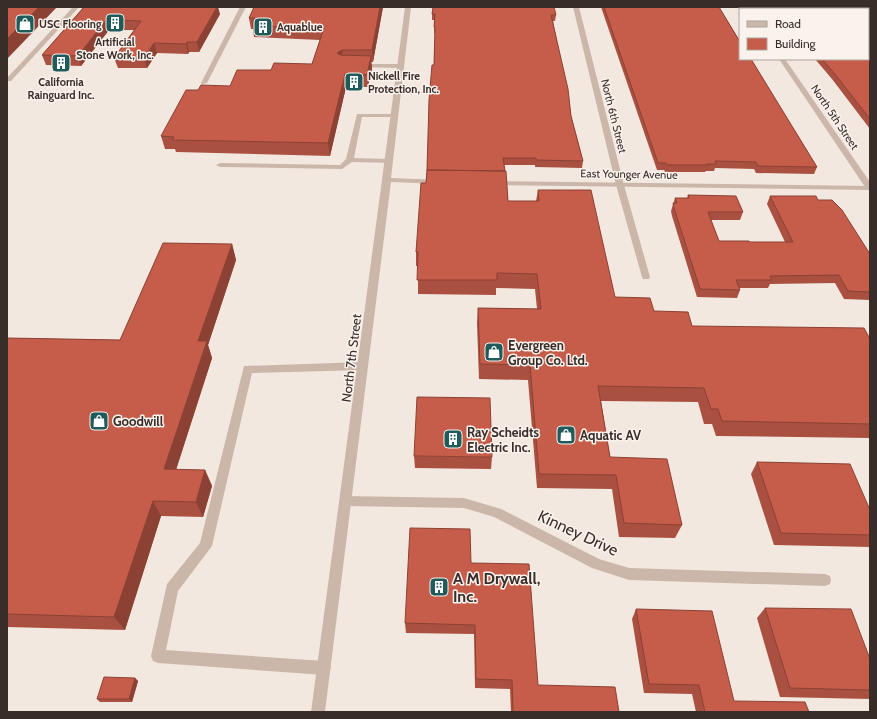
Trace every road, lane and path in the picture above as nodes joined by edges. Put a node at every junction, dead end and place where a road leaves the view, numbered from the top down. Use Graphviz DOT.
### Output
graph roads {
  1 [pos="76,7"];
  2 [pos="243,7"];
  3 [pos="408,7"];
  4 [pos="576,7"];
  5 [pos="783,60"];
  6 [pos="351,66"];
  7 [pos="400,66"];
  8 [pos="10,80"];
  9 [pos="204,83"];
  10 [pos="395,115"];
  11 [pos="350,160"];
  12 [pos="389,161"];
  13 [pos="220,165"];
  14 [pos="387,180"];
  15 [pos="445,182"];
  16 [pos="485,182"];
  17 [pos="620,185"];
  18 [pos="870,188"];
  19 [pos="646,277"];
  20 [pos="363,366"];
  21 [pos="345,501"];
  22 [pos="825,580"];
  23 [pos="324,668"];
  24 [pos="318,712"];
  1 -- 8 [label="street"];
  2 -- 9 [label="street"];
  3 -- 7 [label="street, North 7th Street"];
  4 -- 17 [label="street, North 6th Street"];
  5 -- 18 [label="street, North 5th Street"];
  6 -- 7 [label="street"];
  7 -- 10 [label="street, North 7th Street"];
  10 -- 11 [label="street"];
  10 -- 12 [label="street, North 7th Street"];
  11 -- 12 [label="street"];
  11 -- 13 [label="street"];
  12 -- 14 [label="street, North 7th Street"];
  14 -- 15 [label="street"];
  14 -- 20 [label="street, North 7th Street"];
  16 -- 17 [label="street, East Younger Avenue"];
  17 -- 18 [label="street, East Younger Avenue"];
  17 -- 19 [label="street, North 6th Street"];
  20 -- 21 [label="street, North 7th Street"];
  20 -- 23 [label="street"];
  21 -- 22 [label="street, Kinney Drive"];
  21 -- 23 [label="street, North 7th Street"];
  23 -- 24 [label="street, North 7th Street"];
}
